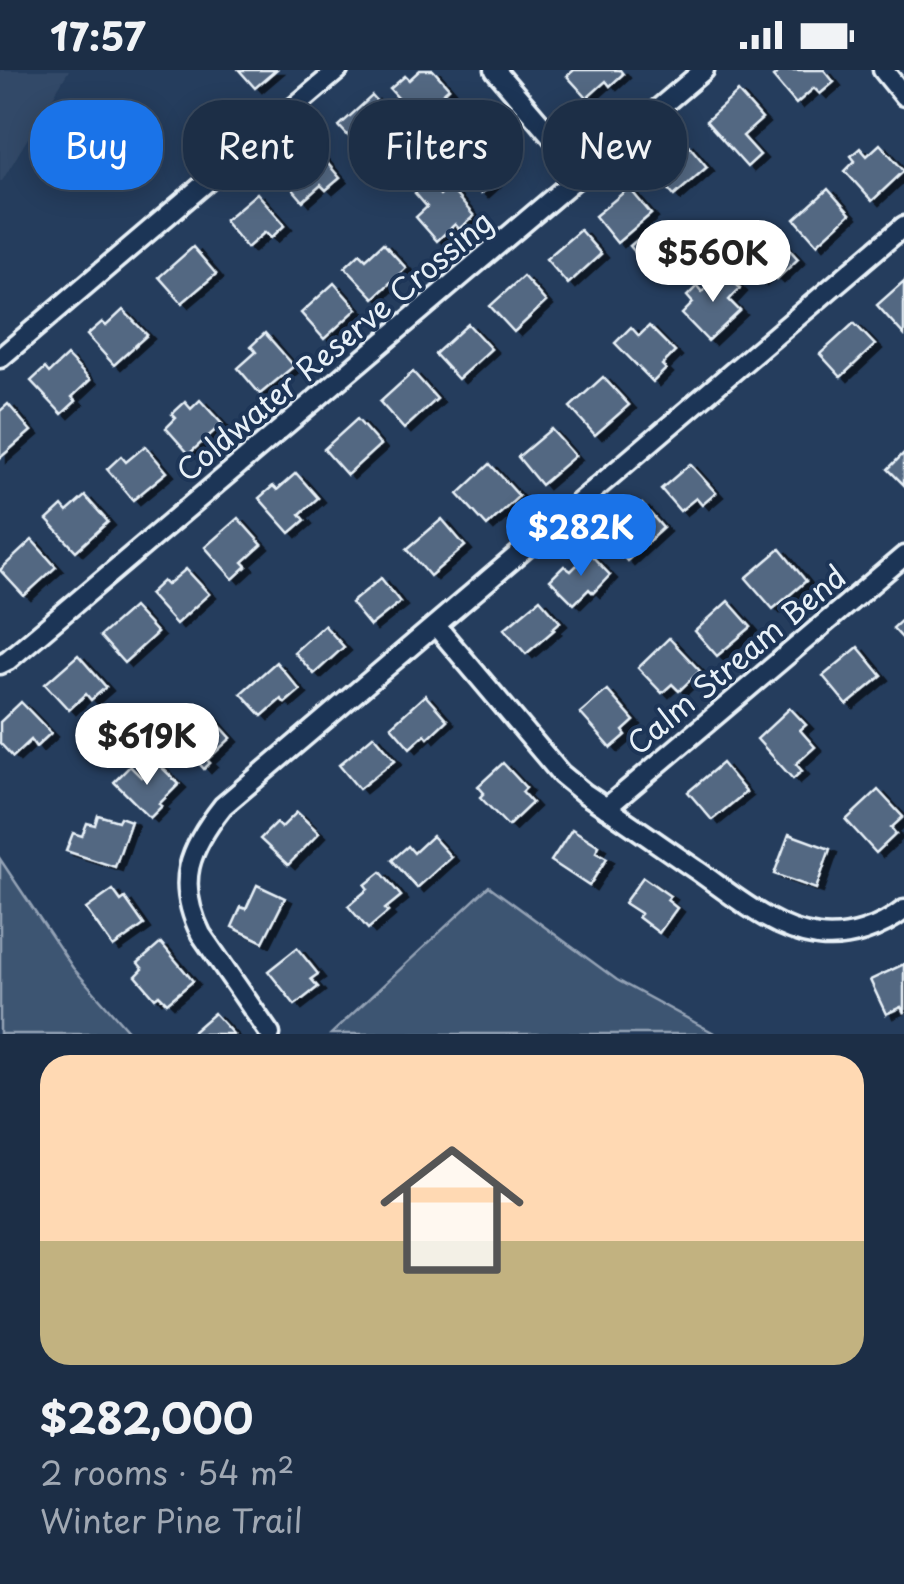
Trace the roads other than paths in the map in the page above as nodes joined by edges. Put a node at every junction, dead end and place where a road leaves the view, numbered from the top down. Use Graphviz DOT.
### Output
graph roads {
  1 [pos="338,70"];
  2 [pos="495,70"];
  3 [pos="704,70"];
  4 [pos="882,70"];
  5 [pos="904,96"];
  6 [pos="669,100"];
  7 [pos="543,126"];
  8 [pos="563,190"];
  9 [pos="904,226"];
  10 [pos="0,358"];
  11 [pos="904,556"];
  12 [pos="436,626"];
  13 [pos="0,664"];
  14 [pos="606,808"];
  15 [pos="904,910"];
  16 [pos="270,1034"];
  1 -- 10 [label="street"];
  2 -- 7 [label="street"];
  3 -- 6 [label="street, Coldwater Reserve Crossing"];
  4 -- 5 [label="street"];
  8 -- 13 [label="street, Coldwater Reserve Crossing"];
  9 -- 12 [label="street"];
  11 -- 14 [label="street, Calm Stream Bend"];
  12 -- 14 [label="street"];
  12 -- 16 [label="street"];
  14 -- 15 [label="street"];
}
